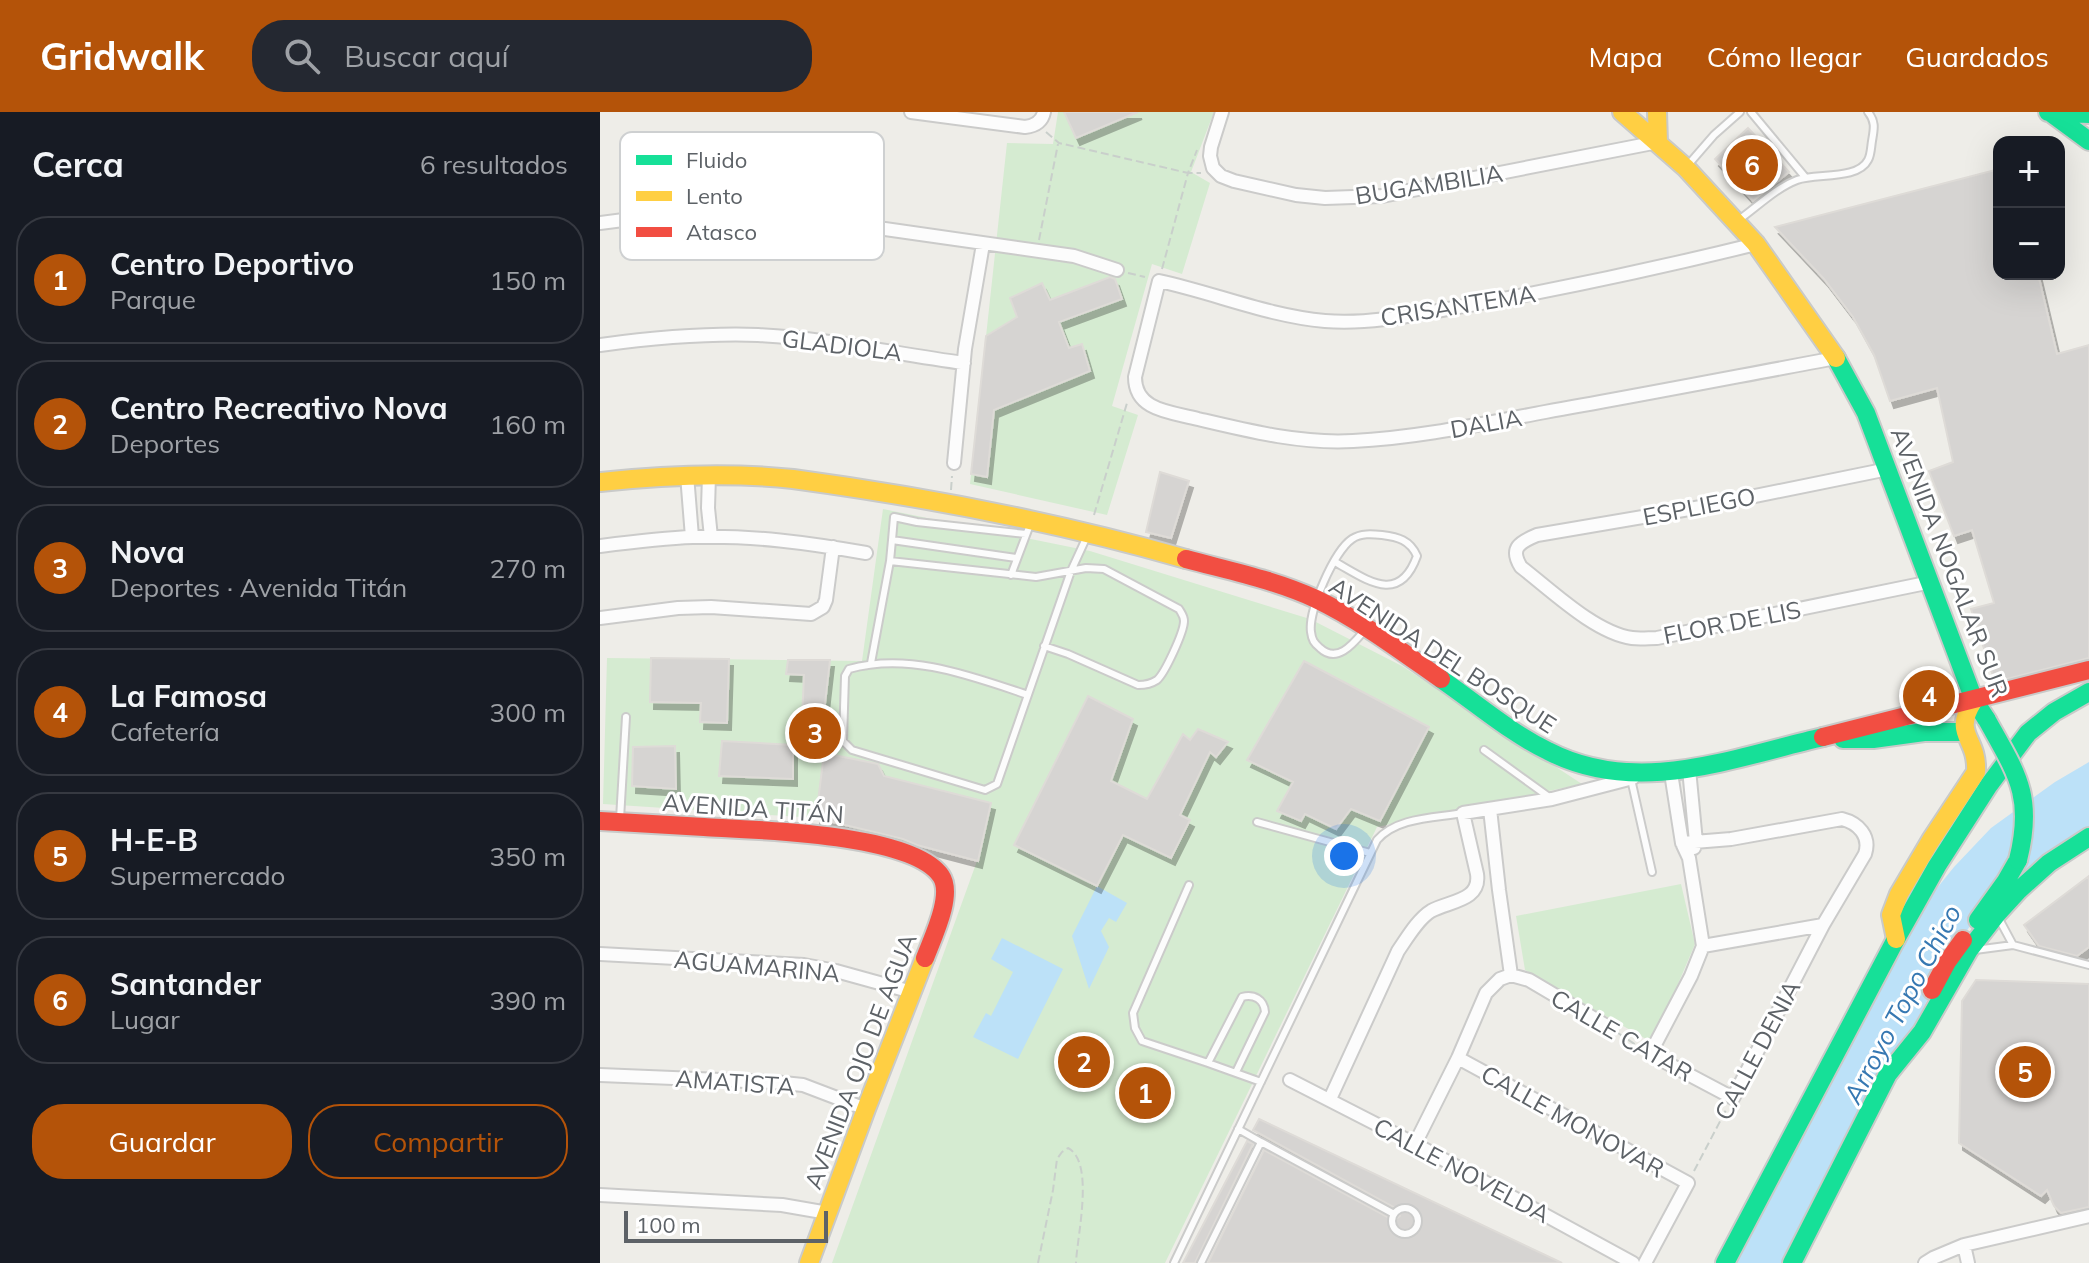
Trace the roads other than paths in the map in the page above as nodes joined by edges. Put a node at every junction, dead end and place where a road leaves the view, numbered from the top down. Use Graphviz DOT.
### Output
graph roads {
  1 [pos="911,112"];
  2 [pos="1222,112"];
  3 [pos="1622,112"];
  4 [pos="1657,112"];
  5 [pos="1740,112"];
  6 [pos="1751,112"];
  7 [pos="1868,112"];
  8 [pos="2049,112"];
  9 [pos="2089,114"];
  10 [pos="1042,117"];
  11 [pos="2089,141"];
  12 [pos="1658,142"];
  13 [pos="1686,168"];
  14 [pos="1805,177"];
  15 [pos="620,220"];
  16 [pos="1736,221"];
  17 [pos="600,223"];
  18 [pos="884,229"];
  19 [pos="983,244"];
  20 [pos="1756,244"];
  21 [pos="1117,270"];
  22 [pos="600,345"];
  23 [pos="1836,358"];
  24 [pos="964,363"];
  25 [pos="1139,397"];
  26 [pos="954,463"];
  27 [pos="1888,469"];
  28 [pos="687,475"];
  29 [pos="709,475"];
  30 [pos="600,482"];
  31 [pos="1029,526"];
  32 [pos="1089,532"];
  33 [pos="692,537"];
  34 [pos="711,537"];
  35 [pos="892,540"];
  36 [pos="600,546"];
  37 [pos="833,547"];
  38 [pos="866,553"];
  39 [pos="1515,553"];
  40 [pos="1016,558"];
  41 [pos="890,561"];
  42 [pos="1335,562"];
  43 [pos="1071,571"];
  44 [pos="1011,575"];
  45 [pos="1931,582"];
  46 [pos="1315,599"];
  47 [pos="600,618"];
  48 [pos="1366,629"];
  49 [pos="1044,646"];
  50 [pos="871,663"];
  51 [pos="2089,670"];
  52 [pos="2089,692"];
  53 [pos="1028,695"];
  54 [pos="1974,700"];
  55 [pos="626,717"];
  56 [pos="1965,732"];
  57 [pos="1816,739"];
  58 [pos="1484,750"];
  59 [pos="1680,771"];
  60 [pos="1638,777"];
  61 [pos="1552,799"];
  62 [pos="1490,809"];
  63 [pos="1463,813"];
  64 [pos="600,821"];
  65 [pos="620,822"];
  66 [pos="1257,822"];
  67 [pos="2089,837"];
  68 [pos="1696,842"];
  69 [pos="1682,843"];
  70 [pos="1370,853"];
  71 [pos="1689,858"];
  72 [pos="1652,872"];
  73 [pos="941,875"];
  74 [pos="1189,885"];
  75 [pos="1997,914"];
  76 [pos="1823,925"];
  77 [pos="1896,939"];
  78 [pos="2013,945"];
  79 [pos="1703,946"];
  80 [pos="1969,950"];
  81 [pos="600,954"];
  82 [pos="2089,965"];
  83 [pos="1511,975"];
  84 [pos="912,992"];
  85 [pos="1605,1025"];
  86 [pos="1458,1058"];
  87 [pos="1208,1063"];
  88 [pos="1236,1072"];
  89 [pos="1888,1074"];
  90 [pos="600,1075"];
  91 [pos="1290,1080"];
  92 [pos="1261,1082"];
  93 [pos="1733,1098"];
  94 [pos="1330,1099"];
  95 [pos="866,1109"];
  96 [pos="1238,1129"];
  97 [pos="1261,1142"];
  98 [pos="1415,1144"];
  99 [pos="600,1195"];
  100 [pos="828,1213"];
  101 [pos="1394,1214"];
  102 [pos="2089,1216"];
  103 [pos="1964,1245"];
  104 [pos="809,1263"];
  105 [pos="1174,1263"];
  106 [pos="1201,1263"];
  107 [pos="1633,1263"];
  108 [pos="1645,1263"];
  109 [pos="1725,1263"];
  110 [pos="1792,1263"];
  111 [pos="1925,1263"];
  112 [pos="1968,1263"];
  1 -- 10 [label="street"];
  2 -- 12 [label="street, BUGAMBILIA"];
  3 -- 12 [label="main road, AVENIDA NOGALAR SUR"];
  4 -- 12 [label="main road"];
  5 -- 13 [label="lane"];
  6 -- 14 [label="lane"];
  7 -- 14 [label="lane"];
  8 -- 9 [label="main road"];
  8 -- 11 [label="main road"];
  12 -- 13 [label="main road, AVENIDA NOGALAR SUR"];
  13 -- 16 [label="main road, AVENIDA NOGALAR SUR"];
  14 -- 16 [label="lane"];
  15 -- 17 [label="street"];
  16 -- 20 [label="main road, AVENIDA NOGALAR SUR"];
  18 -- 19 [label="street"];
  19 -- 21 [label="street"];
  19 -- 24 [label="street"];
  20 -- 23 [label="main road, AVENIDA NOGALAR SUR"];
  20 -- 25 [label="street, CRISANTEMA"];
  22 -- 24 [label="street, GLADIOLA"];
  23 -- 25 [label="street, DALIA"];
  23 -- 27 [label="main road, AVENIDA NOGALAR SUR"];
  24 -- 26 [label="street"];
  27 -- 39 [label="street, ESPLIEGO"];
  27 -- 45 [label="main road, AVENIDA NOGALAR SUR"];
  28 -- 29 [label="main road, AVENIDA DEL BOSQUE"];
  28 -- 30 [label="main road, AVENIDA DEL BOSQUE"];
  28 -- 33 [label="street"];
  29 -- 31 [label="main road, AVENIDA DEL BOSQUE"];
  29 -- 34 [label="street"];
  31 -- 32 [label="main road, AVENIDA DEL BOSQUE"];
  31 -- 35 [label="lane"];
  31 -- 40 [label="lane"];
  32 -- 43 [label="lane"];
  32 -- 46 [label="main road, AVENIDA DEL BOSQUE"];
  33 -- 34 [label="street"];
  33 -- 36 [label="street"];
  34 -- 37 [label="street"];
  35 -- 40 [label="lane"];
  35 -- 41 [label="lane"];
  37 -- 38 [label="street"];
  37 -- 47 [label="street"];
  39 -- 45 [label="street, FLOR DE LIS"];
  40 -- 44 [label="lane"];
  41 -- 44 [label="lane"];
  41 -- 50 [label="lane"];
  42 -- 42 [label="lane"];
  42 -- 46 [label="lane"];
  43 -- 44 [label="lane"];
  43 -- 49 [label="lane"];
  43 -- 49 [label="lane"];
  45 -- 54 [label="main road, AVENIDA NOGALAR SUR"];
  46 -- 48 [label="main road, AVENIDA DEL BOSQUE"];
  46 -- 48 [label="lane"];
  48 -- 60 [label="main road, AVENIDA DEL BOSQUE"];
  49 -- 53 [label="lane"];
  50 -- 53 [label="lane"];
  50 -- 53 [label="lane"];
  51 -- 54 [label="main road, AVENIDA DEL BOSQUE"];
  52 -- 77 [label="main road"];
  54 -- 56 [label="main road"];
  54 -- 57 [label="main road, AVENIDA DEL BOSQUE"];
  54 -- 89 [label="main road, AVENIDA NOGALAR SUR, bridge"];
  55 -- 65 [label="lane"];
  56 -- 57 [label="main road"];
  56 -- 77 [label="main road"];
  57 -- 59 [label="main road, AVENIDA DEL BOSQUE"];
  58 -- 61 [label="lane"];
  59 -- 60 [label="main road, AVENIDA DEL BOSQUE"];
  59 -- 68 [label="street"];
  59 -- 69 [label="street"];
  60 -- 61 [label="street"];
  60 -- 72 [label="lane"];
  61 -- 62 [label="street"];
  62 -- 63 [label="street"];
  62 -- 83 [label="street"];
  63 -- 70 [label="lane"];
  63 -- 94 [label="street"];
  64 -- 65 [label="main road, AVENIDA TITÁN"];
  65 -- 73 [label="main road, AVENIDA TITÁN"];
  66 -- 70 [label="lane"];
  67 -- 75 [label="main road"];
  68 -- 69 [label="street"];
  68 -- 71 [label="street"];
  68 -- 76 [label="street, CALLE DENIA"];
  69 -- 71 [label="street"];
  70 -- 92 [label="lane"];
  71 -- 79 [label="street"];
  73 -- 84 [label="main road, AVENIDA OJO DE AGUA"];
  74 -- 87 [label="lane"];
  75 -- 78 [label="lane"];
  75 -- 80 [label="main road"];
  76 -- 79 [label="street"];
  76 -- 93 [label="street, CALLE DENIA"];
  77 -- 109 [label="main road"];
  78 -- 80 [label="lane"];
  78 -- 82 [label="lane"];
  79 -- 93 [label="street, CALLE CATAR"];
  80 -- 89 [label="main road"];
  81 -- 84 [label="street, AGUAMARINA"];
  83 -- 85 [label="street, CALLE CATAR"];
  83 -- 86 [label="street"];
  84 -- 95 [label="main road, AVENIDA OJO DE AGUA"];
  86 -- 98 [label="street"];
  86 -- 108 [label="street, CALLE MONOVAR"];
  87 -- 88 [label="lane"];
  87 -- 88 [label="lane"];
  88 -- 92 [label="lane"];
  89 -- 110 [label="main road"];
  90 -- 95 [label="street, AMATISTA"];
  91 -- 94 [label="street, CALLE NOVELDA"];
  92 -- 96 [label="lane"];
  94 -- 98 [label="street, CALLE NOVELDA"];
  95 -- 100 [label="main road, AVENIDA OJO DE AGUA"];
  96 -- 97 [label="lane"];
  96 -- 105 [label="lane"];
  97 -- 101 [label="lane"];
  97 -- 106 [label="lane"];
  98 -- 107 [label="street, CALLE NOVELDA"];
  99 -- 100 [label="street"];
  100 -- 104 [label="main road, AVENIDA OJO DE AGUA"];
  101 -- 101 [label="lane"];
  102 -- 103 [label="street"];
  103 -- 111 [label="street"];
  103 -- 112 [label="street"];
}
